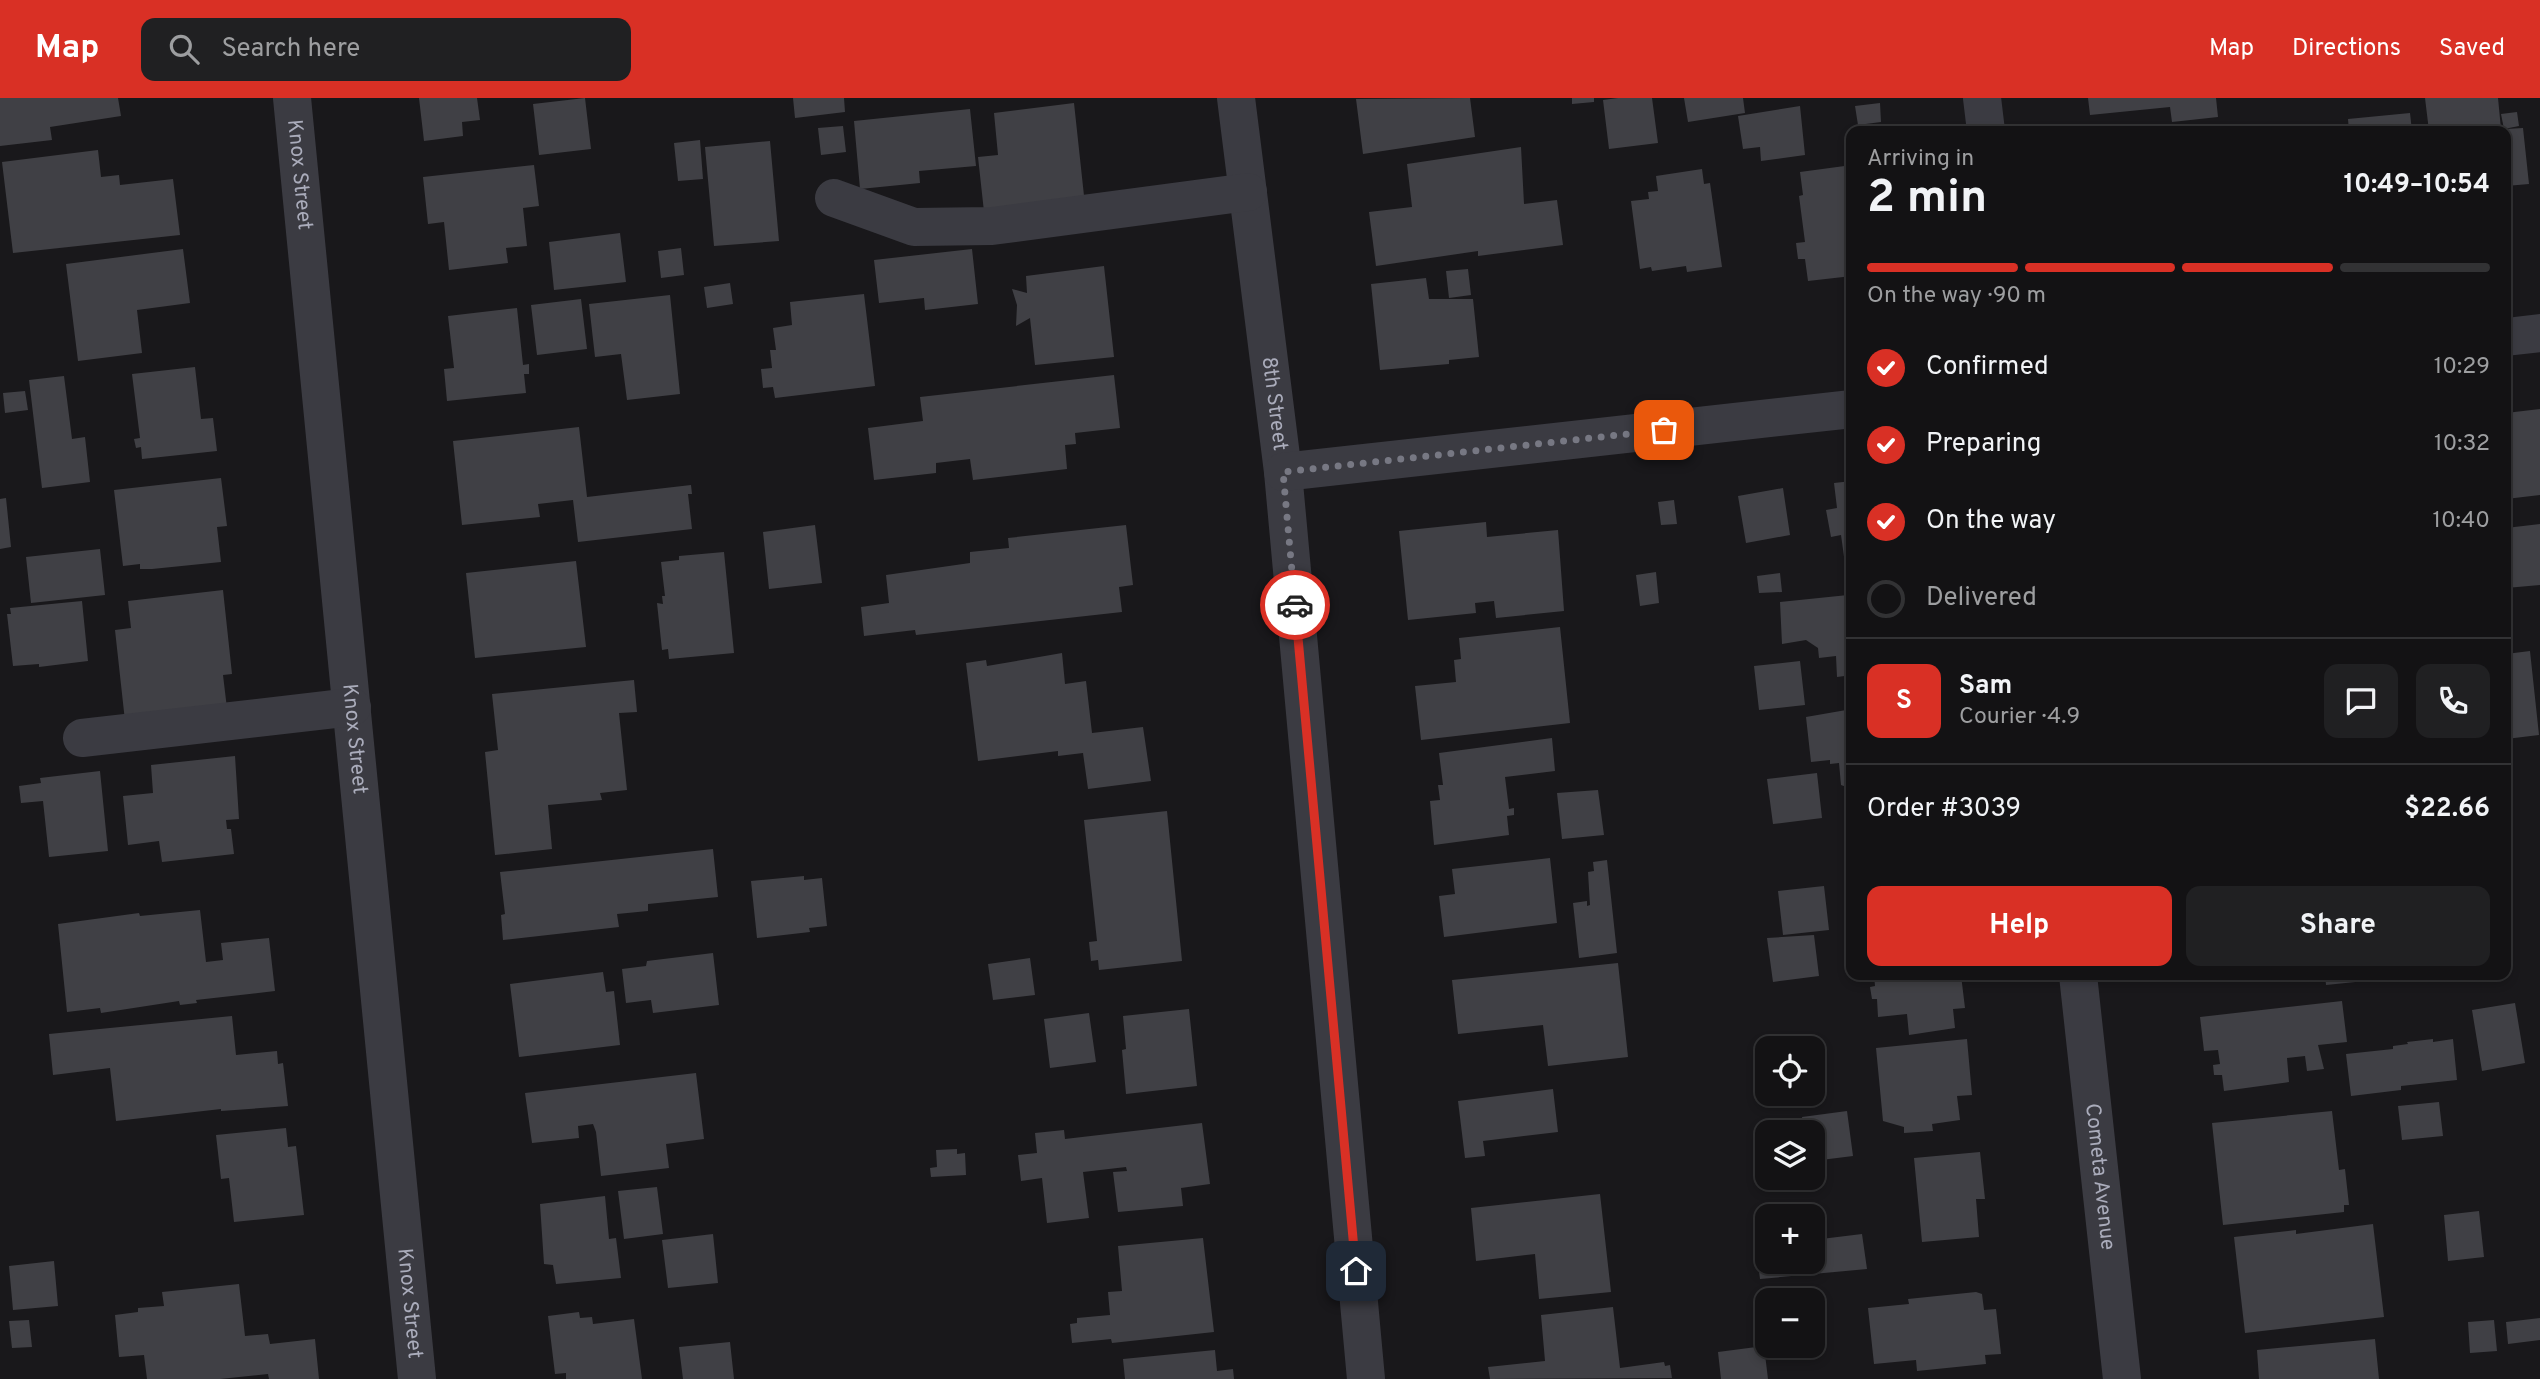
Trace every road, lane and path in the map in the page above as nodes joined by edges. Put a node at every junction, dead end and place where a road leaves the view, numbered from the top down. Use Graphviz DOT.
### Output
graph roads {
  1 [pos="292,98"];
  2 [pos="1236,98"];
  3 [pos="1982,98"];
  4 [pos="1985,126"];
  5 [pos="1248,192"];
  6 [pos="834,198"];
  7 [pos="2540,333"];
  8 [pos="2511,336"];
  9 [pos="1846,410"];
  10 [pos="1283,472"];
  11 [pos="352,707"];
  12 [pos="82,738"];
  13 [pos="2079,980"];
  14 [pos="417,1379"];
  15 [pos="1366,1379"];
  16 [pos="2122,1379"];
  1 -- 11 [label="street, Knox Street"];
  2 -- 5 [label="street, 8th Street"];
  3 -- 4 [label="street"];
  5 -- 6 [label="street"];
  5 -- 10 [label="street, 8th Street"];
  7 -- 8 [label="street"];
  9 -- 10 [label="street"];
  10 -- 15 [label="street, 8th Street"];
  11 -- 12 [label="street"];
  11 -- 14 [label="street, Knox Street"];
  13 -- 16 [label="street, Cometa Avenue"];
}
